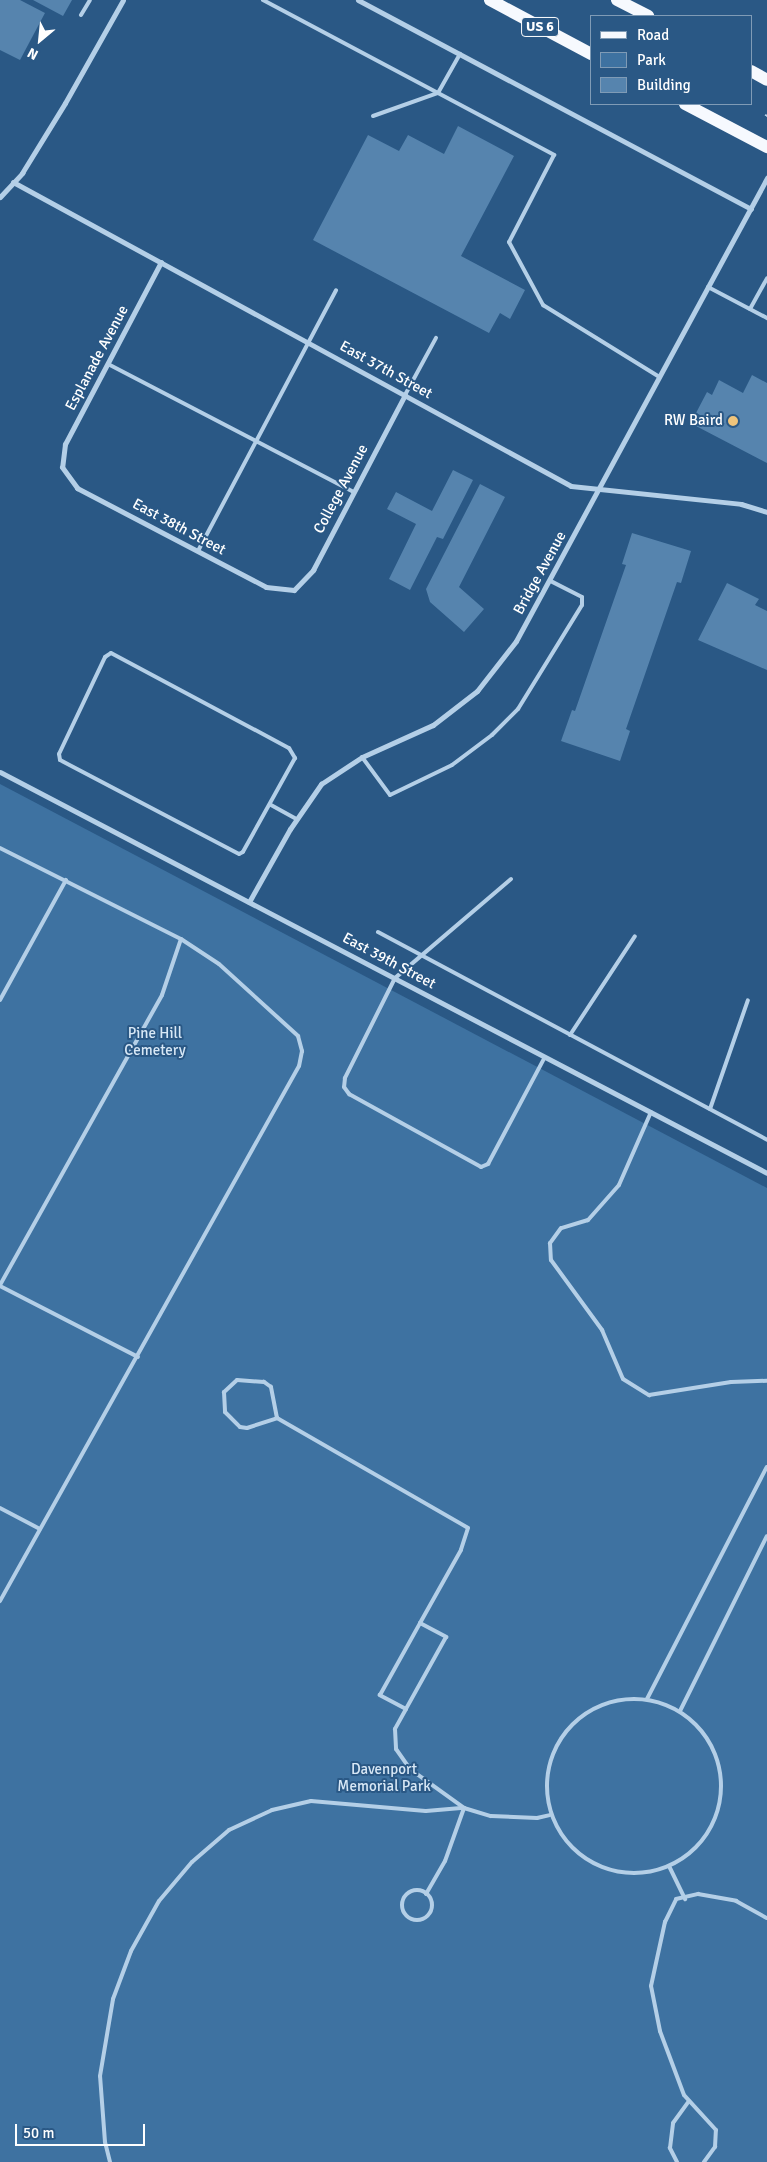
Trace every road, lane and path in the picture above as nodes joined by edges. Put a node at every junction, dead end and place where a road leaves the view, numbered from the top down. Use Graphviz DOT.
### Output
graph roads {
  1 [pos="90,0"];
  2 [pos="123,0"];
  3 [pos="263,0"];
  4 [pos="358,0"];
  5 [pos="490,0"];
  6 [pos="617,0"];
  7 [pos="81,15"];
  8 [pos="646,15"];
  9 [pos="590,53"];
  10 [pos="460,54"];
  11 [pos="752,72"];
  12 [pos="767,80"];
  13 [pos="438,93"];
  14 [pos="686,105"];
  15 [pos="373,116"];
  16 [pos="767,147"];
  17 [pos="767,178"];
  18 [pos="13,182"];
  19 [pos="0,197"];
  20 [pos="751,209"];
  21 [pos="161,262"];
  22 [pos="767,278"];
  23 [pos="708,287"];
  24 [pos="336,290"];
  25 [pos="750,309"];
  26 [pos="767,318"];
  27 [pos="436,338"];
  28 [pos="309,342"];
  29 [pos="108,364"];
  30 [pos="658,376"];
  31 [pos="406,395"];
  32 [pos="257,441"];
  33 [pos="62,467"];
  34 [pos="599,490"];
  35 [pos="354,492"];
  36 [pos="767,512"];
  37 [pos="198,551"];
  38 [pos="551,581"];
  39 [pos="294,590"];
  40 [pos="362,757"];
  41 [pos="0,772"];
  42 [pos="271,805"];
  43 [pos="296,819"];
  44 [pos="0,848"];
  45 [pos="511,879"];
  46 [pos="66,880"];
  47 [pos="248,902"];
  48 [pos="378,932"];
  49 [pos="636,936"];
  50 [pos="181,939"];
  51 [pos="422,956"];
  52 [pos="395,978"];
  53 [pos="0,1000"];
  54 [pos="748,1000"];
  55 [pos="570,1035"];
  56 [pos="545,1057"];
  57 [pos="710,1110"];
  58 [pos="651,1112"];
  59 [pos="767,1140"];
  60 [pos="767,1173"];
  61 [pos="0,1285"];
  62 [pos="138,1357"];
  63 [pos="767,1381"];
  64 [pos="277,1418"];
  65 [pos="767,1467"];
  66 [pos="0,1508"];
  67 [pos="40,1529"];
  68 [pos="767,1536"];
  69 [pos="0,1601"];
  70 [pos="420,1623"];
  71 [pos="647,1699"];
  72 [pos="406,1709"];
  73 [pos="680,1711"];
  74 [pos="464,1808"];
  75 [pos="550,1815"];
  76 [pos="669,1866"];
  77 [pos="426,1894"];
  78 [pos="685,1899"];
  79 [pos="767,1918"];
  80 [pos="689,2101"];
  81 [pos="110,2162"];
  82 [pos="677,2162"];
  83 [pos="704,2162"];
  1 -- 7 [label="lane"];
  2 -- 18 [label="street"];
  3 -- 13 [label="lane"];
  4 -- 10 [label="street"];
  5 -- 9 [label="main road, US 6"];
  6 -- 8 [label="main road"];
  10 -- 13 [label="lane"];
  10 -- 20 [label="street"];
  11 -- 12 [label="main road"];
  13 -- 15 [label="lane"];
  13 -- 30 [label="lane"];
  14 -- 16 [label="main road"];
  17 -- 20 [label="street, Bridge Avenue"];
  18 -- 19 [label="street"];
  18 -- 21 [label="street, East 37th Street"];
  20 -- 23 [label="street, Bridge Avenue"];
  21 -- 28 [label="street, East 37th Street"];
  21 -- 29 [label="street, Esplanade Avenue"];
  22 -- 25 [label="lane"];
  23 -- 25 [label="lane"];
  23 -- 30 [label="street, Bridge Avenue"];
  24 -- 28 [label="lane"];
  25 -- 26 [label="lane"];
  27 -- 31 [label="lane"];
  28 -- 31 [label="street, East 37th Street"];
  28 -- 32 [label="lane"];
  29 -- 32 [label="lane"];
  29 -- 33 [label="street, Esplanade Avenue"];
  30 -- 34 [label="street, Bridge Avenue"];
  31 -- 34 [label="street, East 37th Street"];
  31 -- 35 [label="street, College Avenue"];
  32 -- 35 [label="lane"];
  32 -- 37 [label="lane"];
  33 -- 37 [label="street, East 38th Street"];
  34 -- 36 [label="street, East 37th Street"];
  34 -- 38 [label="street, Bridge Avenue"];
  35 -- 39 [label="street, College Avenue"];
  37 -- 39 [label="street, East 38th Street"];
  38 -- 40 [label="street, Bridge Avenue"];
  38 -- 40 [label="lane"];
  40 -- 43 [label="street, Bridge Avenue"];
  41 -- 47 [label="street, East 39th Street"];
  42 -- 42 [label="lane"];
  42 -- 43 [label="lane"];
  43 -- 47 [label="street, Bridge Avenue"];
  44 -- 46 [label="lane"];
  45 -- 51 [label="lane"];
  46 -- 50 [label="lane"];
  46 -- 53 [label="lane"];
  47 -- 52 [label="street, East 39th Street"];
  48 -- 51 [label="lane"];
  49 -- 55 [label="lane"];
  50 -- 61 [label="lane"];
  50 -- 62 [label="lane"];
  51 -- 52 [label="lane"];
  51 -- 55 [label="lane"];
  52 -- 56 [label="street, East 39th Street"];
  52 -- 56 [label="lane"];
  54 -- 57 [label="lane"];
  55 -- 57 [label="lane"];
  56 -- 58 [label="street, East 39th Street"];
  57 -- 59 [label="lane"];
  58 -- 60 [label="street, East 39th Street"];
  58 -- 63 [label="lane"];
  61 -- 62 [label="lane"];
  62 -- 67 [label="lane"];
  64 -- 64 [label="lane"];
  64 -- 70 [label="lane"];
  65 -- 71 [label="lane"];
  66 -- 67 [label="lane"];
  67 -- 69 [label="lane"];
  68 -- 73 [label="lane"];
  70 -- 72 [label="lane"];
  70 -- 72 [label="lane"];
  71 -- 73 [label="lane"];
  71 -- 75 [label="lane"];
  72 -- 74 [label="lane"];
  73 -- 76 [label="lane"];
  74 -- 75 [label="lane"];
  74 -- 77 [label="lane"];
  74 -- 81 [label="lane"];
  75 -- 76 [label="lane"];
  76 -- 78 [label="lane"];
  77 -- 77 [label="lane"];
  78 -- 79 [label="lane"];
  78 -- 80 [label="lane"];
  80 -- 82 [label="lane"];
  80 -- 83 [label="lane"];
}
